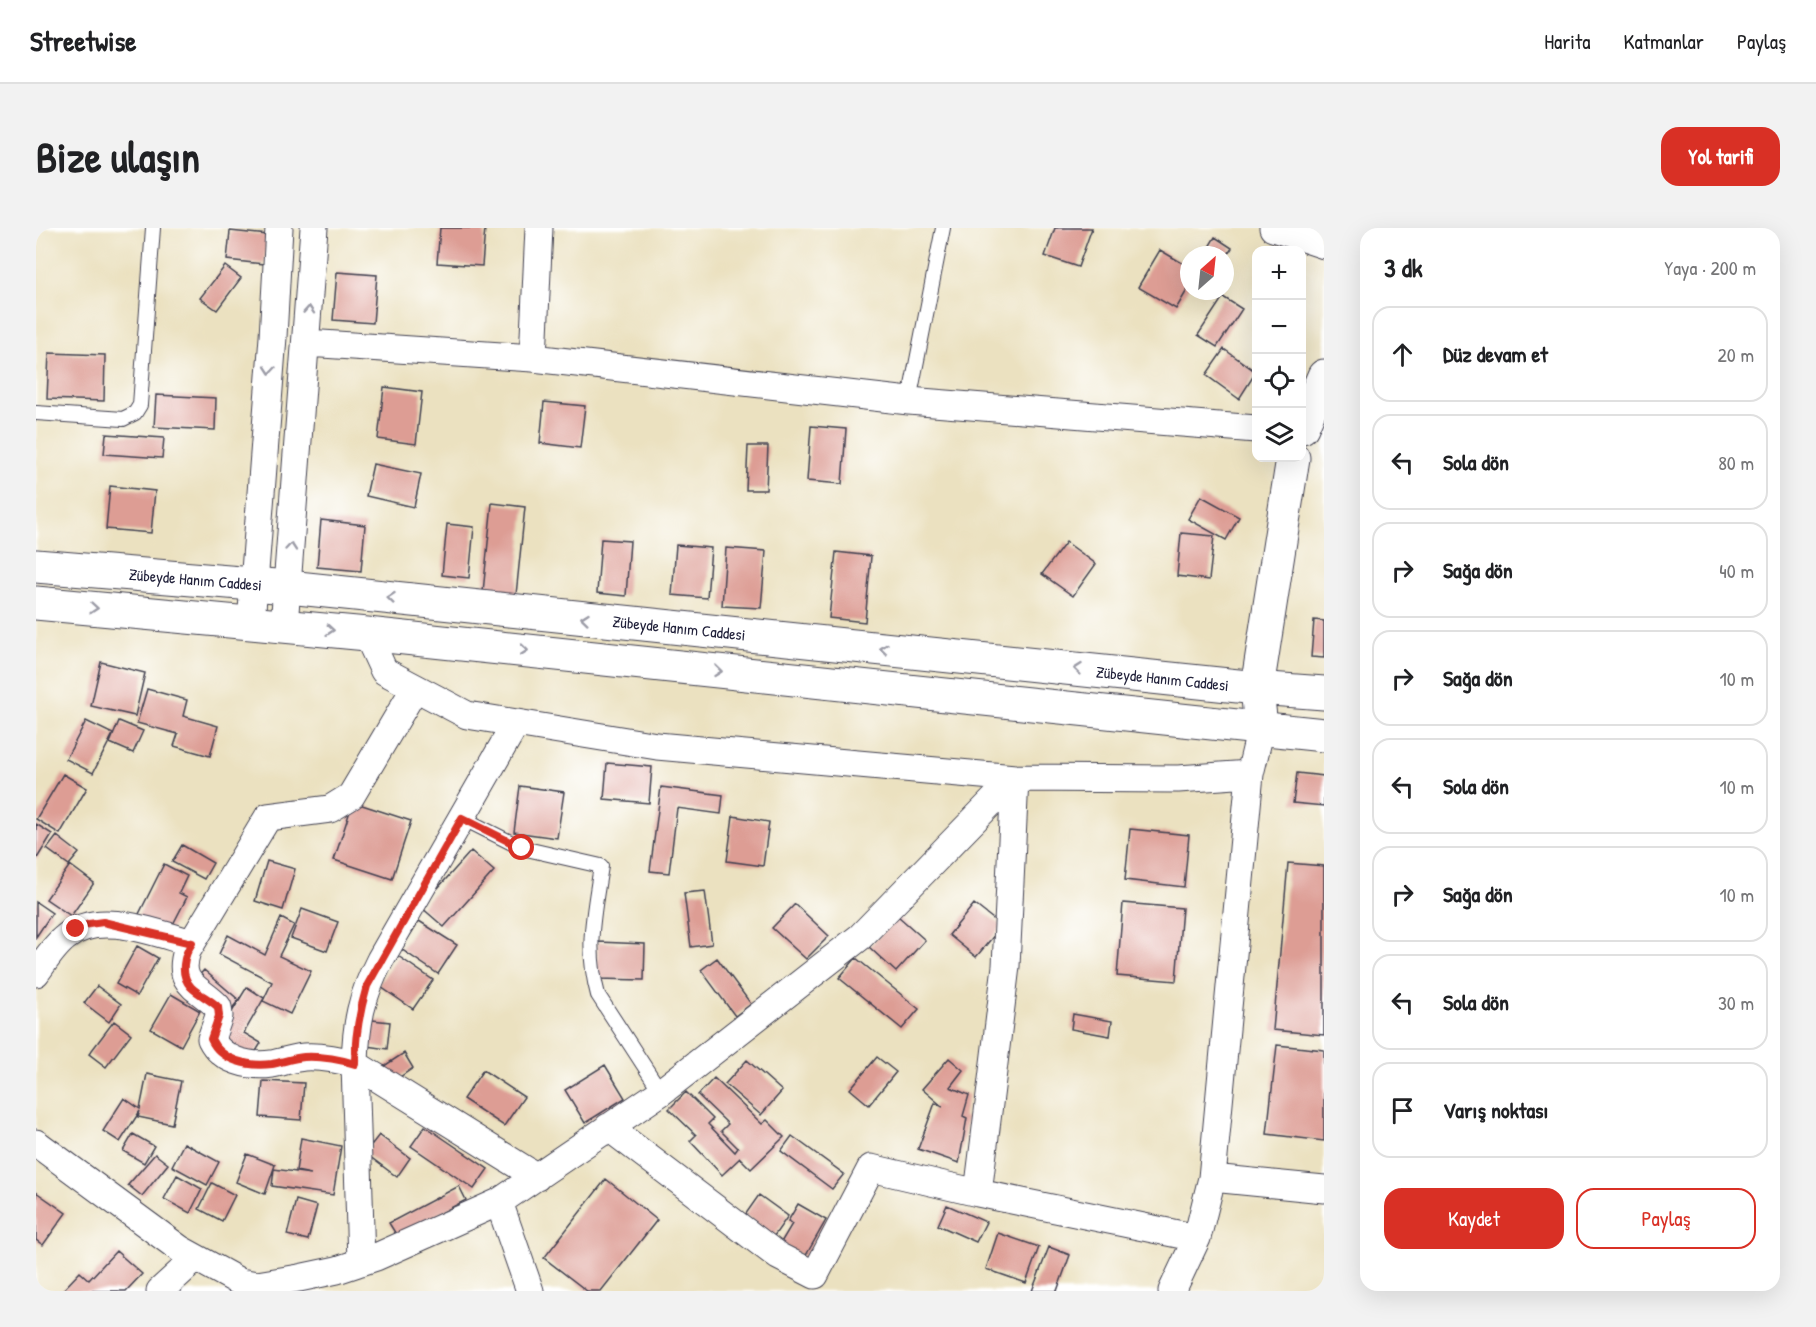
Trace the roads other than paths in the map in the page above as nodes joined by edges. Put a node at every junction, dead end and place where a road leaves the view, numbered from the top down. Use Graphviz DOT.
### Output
graph roads {
  1 [pos="153,228"];
  2 [pos="279,228"];
  3 [pos="315,228"];
  4 [pos="539,228"];
  5 [pos="943,228"];
  6 [pos="1273,228"];
  7 [pos="1324,245"];
  8 [pos="307,343"];
  9 [pos="533,358"];
  10 [pos="1324,376"];
  11 [pos="909,401"];
  12 [pos="36,413"];
  13 [pos="1306,418"];
  14 [pos="1252,429"];
  15 [pos="1292,462"];
  16 [pos="36,566"];
  17 [pos="253,584"];
  18 [pos="288,587"];
  19 [pos="39,608"];
  20 [pos="250,623"];
  21 [pos="284,626"];
  22 [pos="367,634"];
  23 [pos="415,688"];
  24 [pos="1257,688"];
  25 [pos="1324,693"];
  26 [pos="516,723"];
  27 [pos="1261,728"];
  28 [pos="1324,735"];
  29 [pos="1250,774"];
  30 [pos="1015,778"];
  31 [pos="462,818"];
  32 [pos="192,943"];
  33 [pos="36,973"];
  34 [pos="355,1064"];
  35 [pos="661,1092"];
  36 [pos="608,1127"];
  37 [pos="36,1143"];
  38 [pos="537,1177"];
  39 [pos="1212,1178"];
  40 [pos="1324,1190"];
  41 [pos="978,1193"];
  42 [pos="499,1202"];
  43 [pos="1197,1238"];
  44 [pos="196,1258"];
  45 [pos="361,1262"];
  46 [pos="160,1291"];
  47 [pos="530,1291"];
  48 [pos="1172,1291"];
  1 -- 12 [label="lane"];
  2 -- 17 [label="street, one-way"];
  8 -- 3 [label="street, one-way"];
  4 -- 9 [label="street"];
  5 -- 11 [label="lane"];
  6 -- 7 [label="street"];
  8 -- 9 [label="street"];
  18 -- 8 [label="street, one-way"];
  9 -- 11 [label="street"];
  10 -- 13 [label="main road"];
  11 -- 14 [label="street"];
  15 -- 24 [label="main road"];
  16 -- 17 [label="main road, Zübeyde Hanım Caddesi"];
  17 -- 18 [label="main road, Zübeyde Hanım Caddesi"];
  17 -- 20 [label="street"];
  18 -- 21 [label="street"];
  24 -- 18 [label="main road, Zübeyde Hanım Caddesi, one-way"];
  19 -- 20 [label="main road, one-way"];
  20 -- 21 [label="main road"];
  21 -- 22 [label="main road, one-way"];
  22 -- 23 [label="street"];
  22 -- 27 [label="main road, one-way"];
  23 -- 26 [label="street"];
  23 -- 32 [label="street"];
  24 -- 25 [label="main road, Zübeyde Hanım Caddesi"];
  24 -- 27 [label="main road"];
  26 -- 30 [label="street"];
  26 -- 31 [label="street"];
  27 -- 28 [label="main road"];
  27 -- 29 [label="street"];
  29 -- 30 [label="street"];
  29 -- 39 [label="street"];
  30 -- 35 [label="street"];
  30 -- 41 [label="street"];
  31 -- 34 [label="street"];
  31 -- 35 [label="lane"];
  32 -- 33 [label="street"];
  32 -- 34 [label="street"];
  34 -- 38 [label="street"];
  34 -- 45 [label="street"];
  35 -- 36 [label="street"];
  36 -- 38 [label="street"];
  36 -- 41 [label="street"];
  37 -- 44 [label="street"];
  38 -- 42 [label="street"];
  39 -- 40 [label="street"];
  39 -- 43 [label="street"];
  41 -- 43 [label="street"];
  42 -- 45 [label="street"];
  42 -- 47 [label="street"];
  43 -- 48 [label="street"];
  44 -- 45 [label="street"];
  44 -- 46 [label="street"];
}
